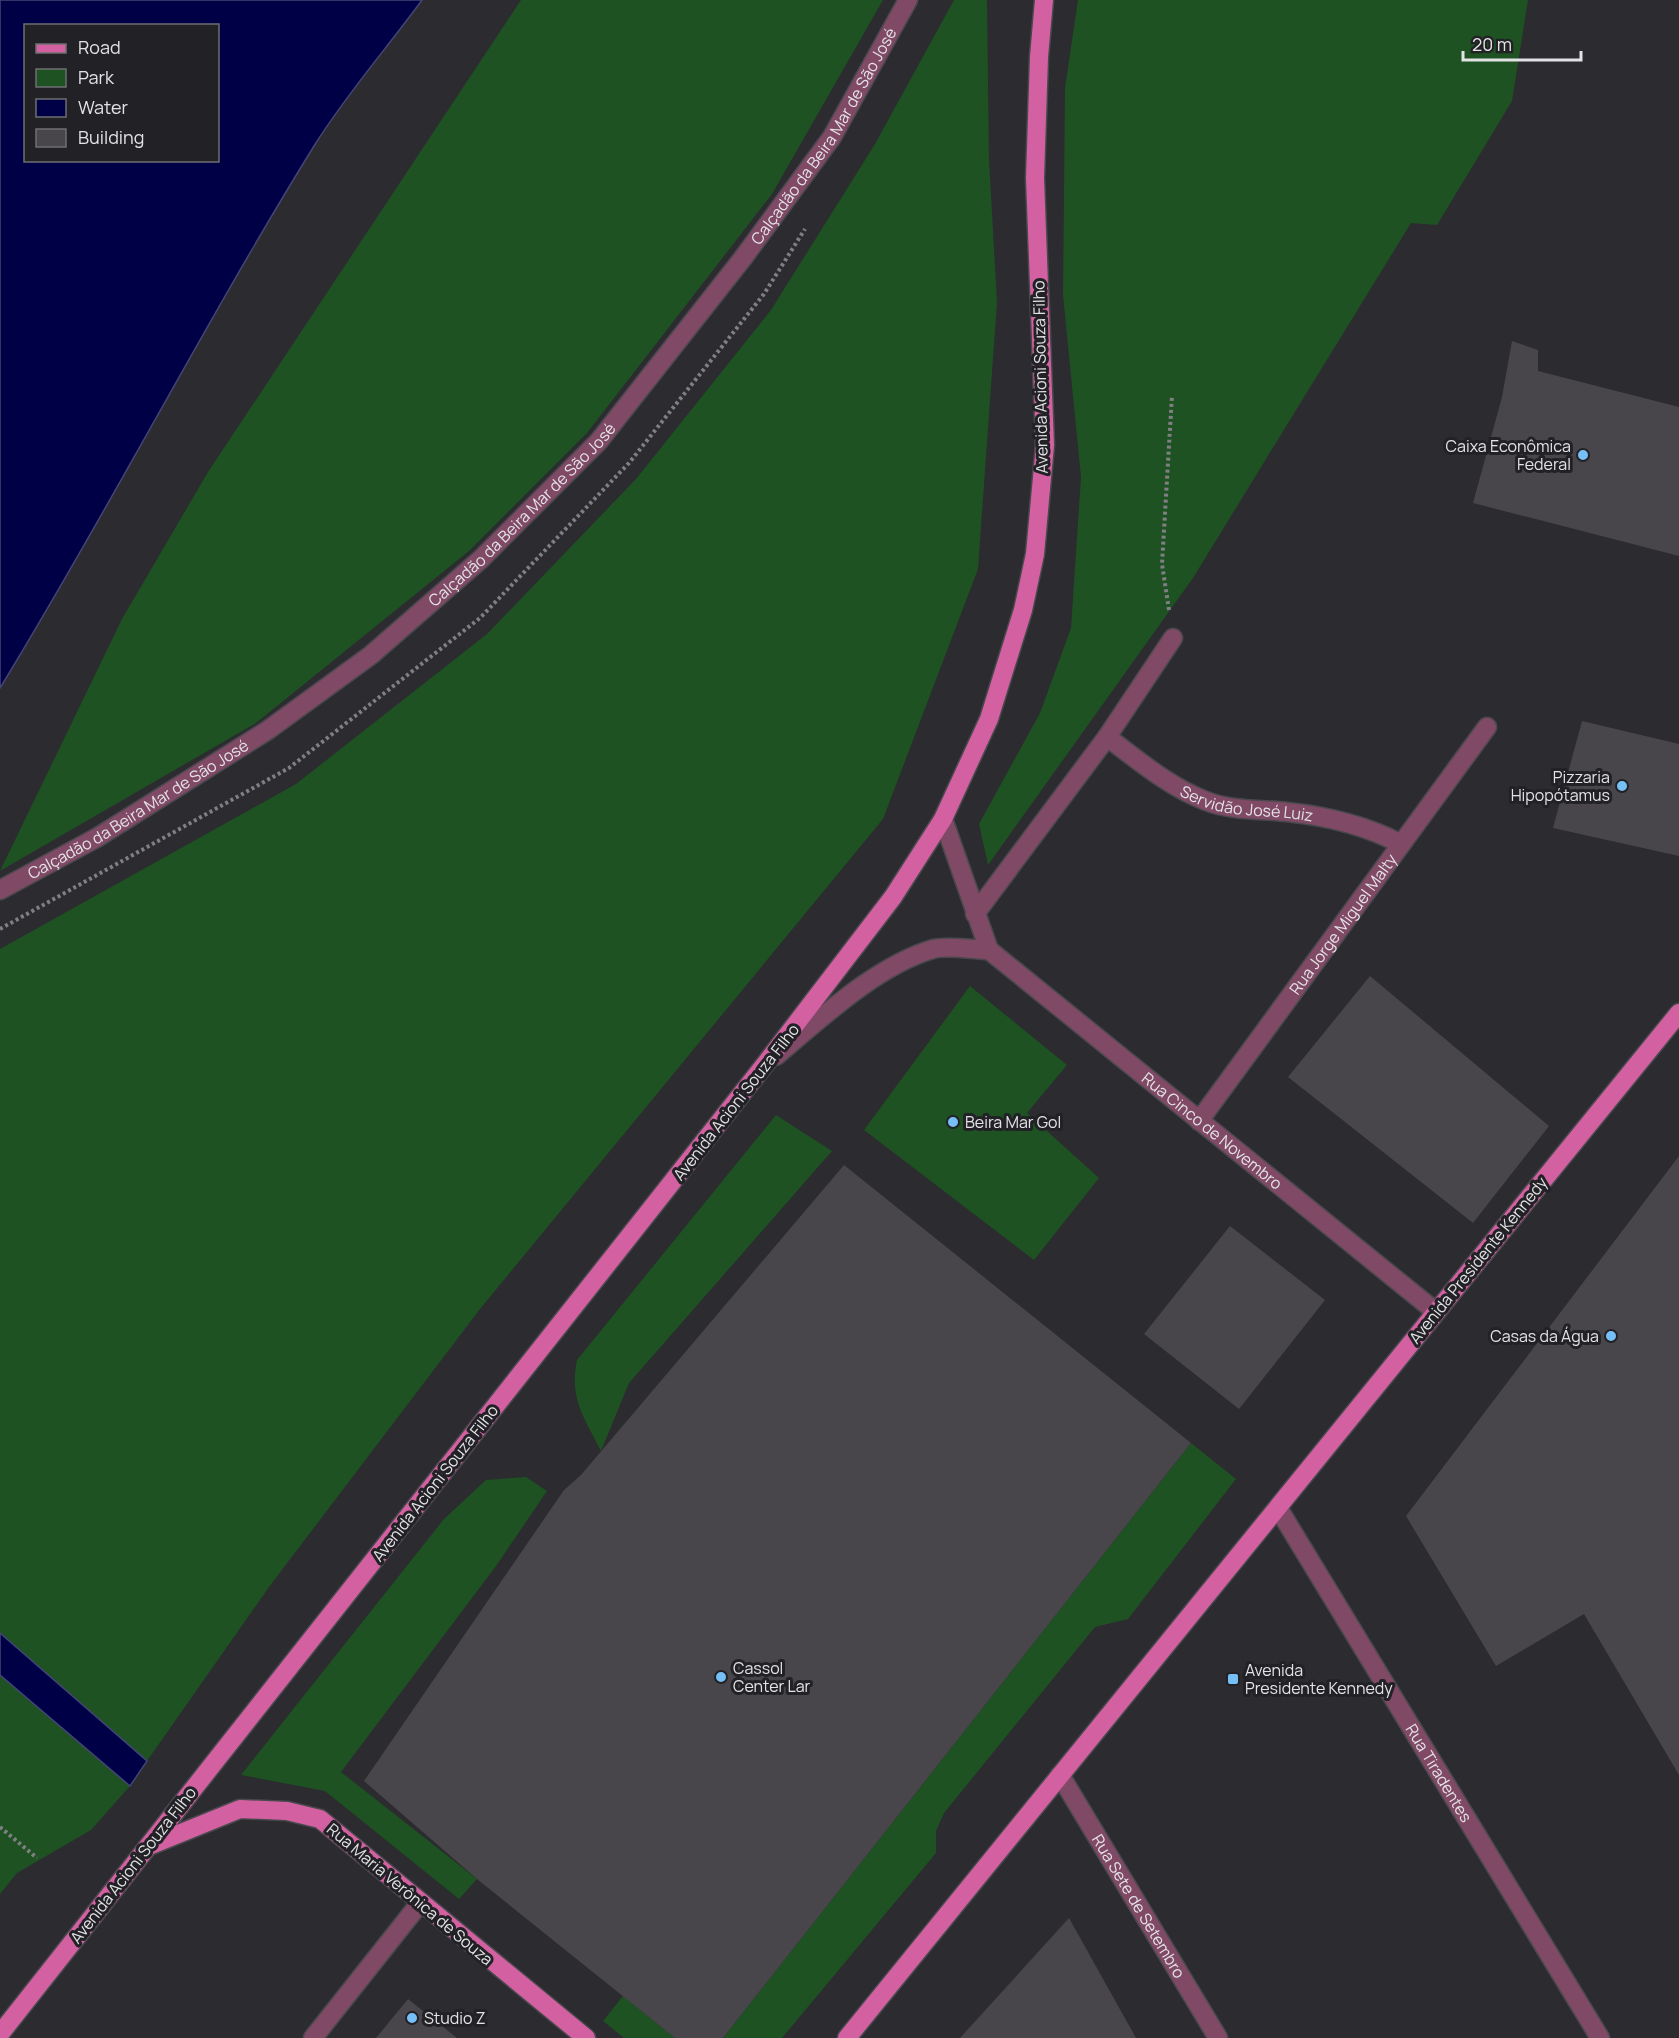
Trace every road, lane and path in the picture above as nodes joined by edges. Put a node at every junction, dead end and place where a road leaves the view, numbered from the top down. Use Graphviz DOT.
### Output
graph roads {
  1 [pos="908,0"];
  2 [pos="1044,0"];
  3 [pos="1172,395"];
  4 [pos="1173,638"];
  5 [pos="1487,727"];
  6 [pos="1107,736"];
  7 [pos="942,819"];
  8 [pos="1401,844"];
  9 [pos="0,891"];
  10 [pos="975,914"];
  11 [pos="989,950"];
  12 [pos="1679,1013"];
  13 [pos="766,1063"];
  14 [pos="1199,1121"];
  15 [pos="1436,1312"];
  16 [pos="1278,1508"];
  17 [pos="1060,1775"];
  18 [pos="0,1827"];
  19 [pos="147,1847"];
  20 [pos="37,1858"];
  21 [pos="420,1903"];
  22 [pos="0,2034"];
  23 [pos="313,2038"];
  24 [pos="586,2038"];
  25 [pos="847,2038"];
  26 [pos="1218,2038"];
  27 [pos="1600,2038"];
  1 -- 9 [label="street, Calçadão da Beira Mar de São José"];
  2 -- 7 [label="main road, Avenida Acioni Souza Filho"];
  3 -- 4 [label="path"];
  4 -- 6 [label="street"];
  5 -- 8 [label="street, Rua Jorge Miguel Malty"];
  6 -- 8 [label="street, Servidão José Luiz"];
  6 -- 10 [label="street"];
  7 -- 10 [label="street, Rua Cinco de Novembro"];
  7 -- 13 [label="main road, Avenida Acioni Souza Filho"];
  8 -- 14 [label="street, Rua Jorge Miguel Malty"];
  10 -- 11 [label="street, Rua Cinco de Novembro"];
  11 -- 13 [label="street"];
  11 -- 14 [label="street, Rua Cinco de Novembro"];
  12 -- 15 [label="main road, Avenida Presidente Kennedy"];
  13 -- 19 [label="main road, Avenida Acioni Souza Filho"];
  14 -- 15 [label="street, Rua Cinco de Novembro"];
  15 -- 16 [label="main road, Avenida Presidente Kennedy"];
  16 -- 17 [label="main road, Avenida Presidente Kennedy"];
  16 -- 27 [label="street, Rua Tiradentes"];
  17 -- 25 [label="main road, Avenida Presidente Kennedy"];
  17 -- 26 [label="street, Rua Sete de Setembro"];
  18 -- 20 [label="path"];
  19 -- 21 [label="main road, Rua Maria Verônica de Souza"];
  19 -- 22 [label="main road, Avenida Acioni Souza Filho"];
  21 -- 23 [label="street"];
  21 -- 24 [label="main road, Rua Maria Verônica de Souza"];
}
